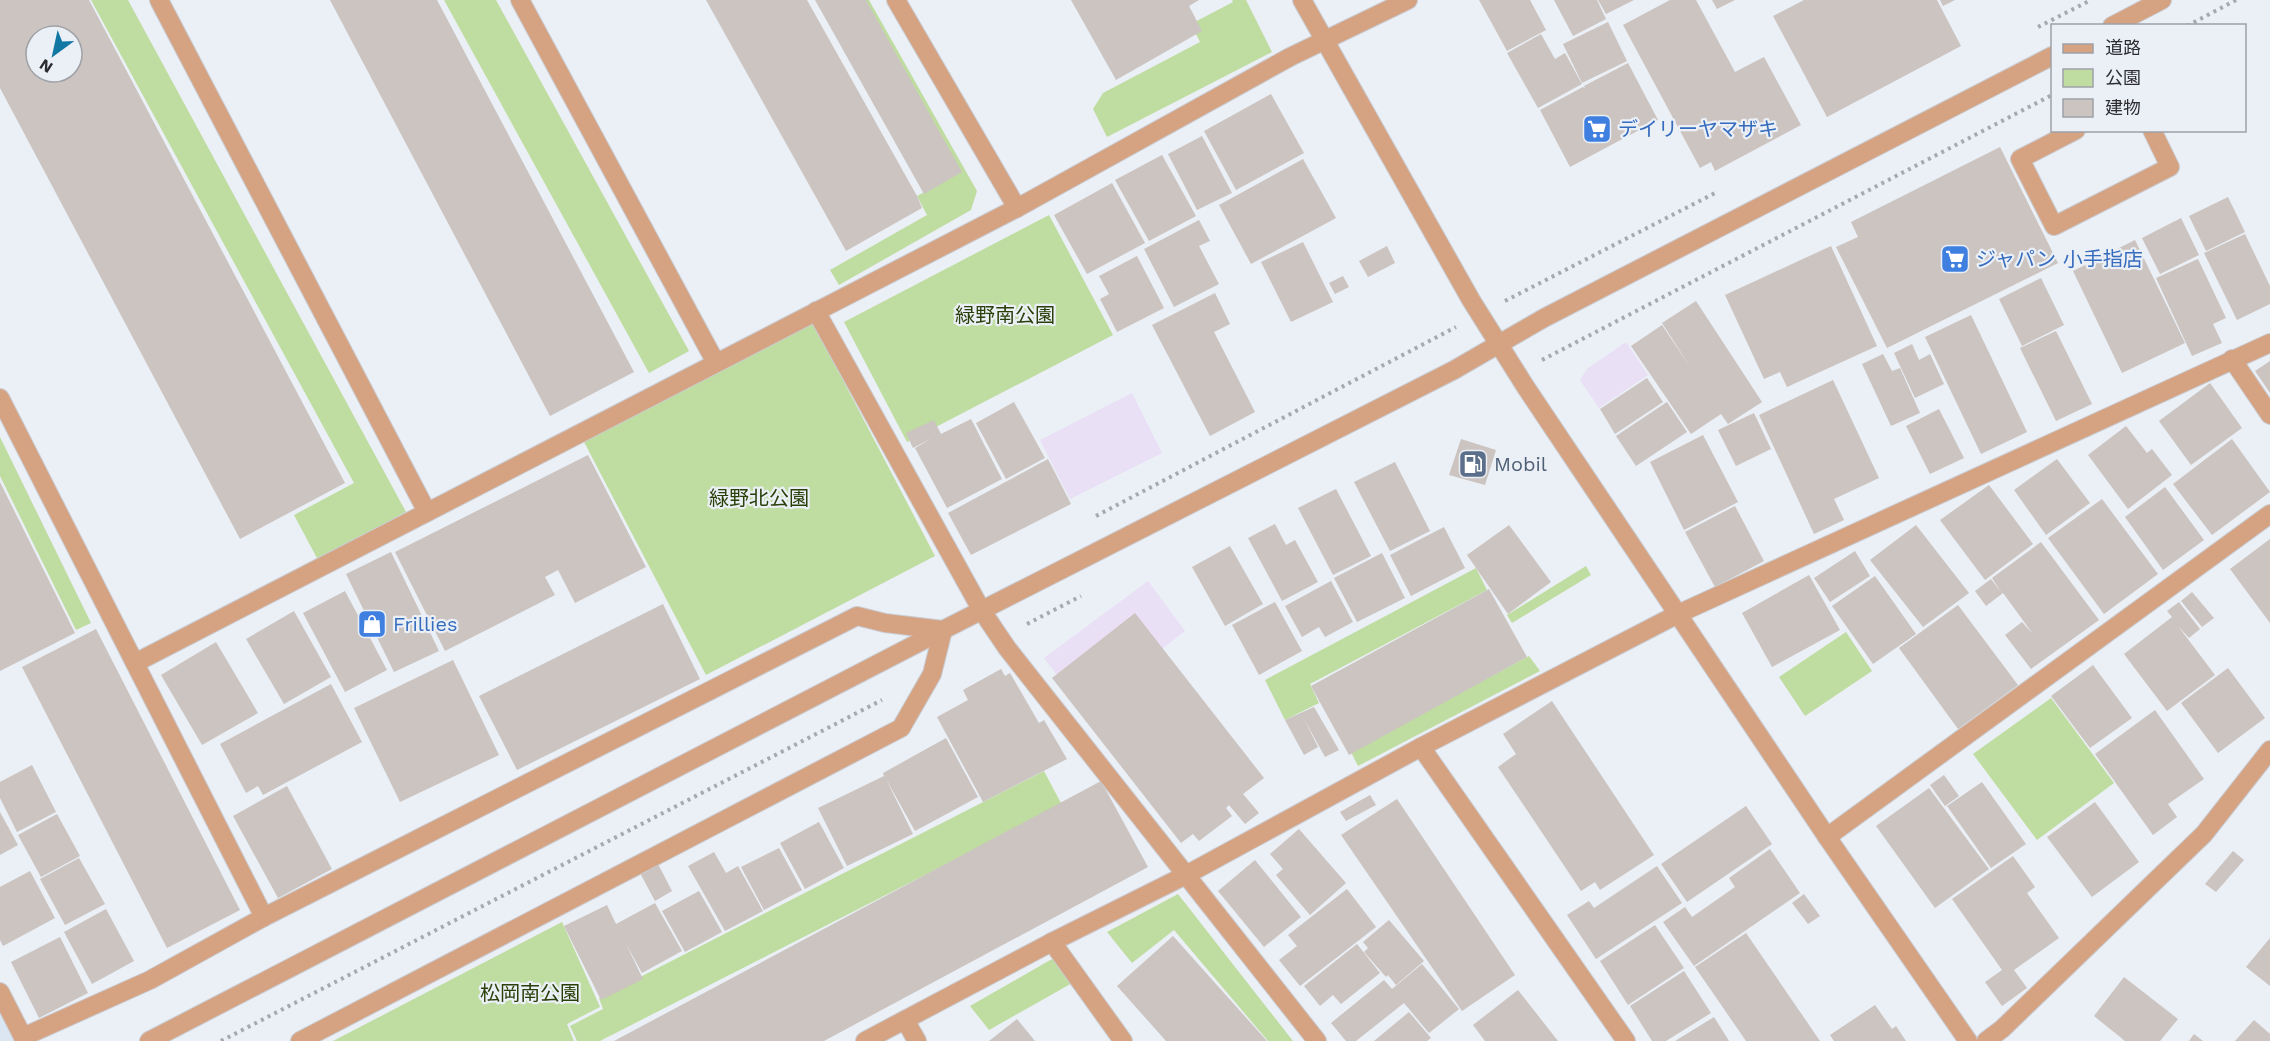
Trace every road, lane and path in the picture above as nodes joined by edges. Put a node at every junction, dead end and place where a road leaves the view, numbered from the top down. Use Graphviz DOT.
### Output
graph roads {
  1 [pos="159,0"];
  2 [pos="520,0"];
  3 [pos="896,0"];
  4 [pos="1302,0"];
  5 [pos="1408,0"];
  6 [pos="2162,0"];
  7 [pos="2236,0"];
  8 [pos="2116,24"];
  9 [pos="2191,24"];
  10 [pos="1325,40"];
  11 [pos="2051,57"];
  12 [pos="2051,96"];
  13 [pos="2072,132"];
  14 [pos="2153,132"];
  15 [pos="1017,207"];
  16 [pos="816,311"];
  17 [pos="2270,343"];
  18 [pos="1499,344"];
  19 [pos="1572,344"];
  20 [pos="2232,359"];
  21 [pos="716,363"];
  22 [pos="0,399"];
  23 [pos="2270,415"];
  24 [pos="427,512"];
  25 [pos="2270,514"];
  26 [pos="982,611"];
  27 [pos="1678,614"];
  28 [pos="943,630"];
  29 [pos="135,663"];
  30 [pos="1421,747"];
  31 [pos="2270,750"];
  32 [pos="1827,837"];
  33 [pos="1186,875"];
  34 [pos="497,898"];
  35 [pos="264,917"];
  36 [pos="1052,942"];
  37 [pos="0,992"];
  38 [pos="905,1020"];
  39 [pos="24,1039"];
  40 [pos="303,1040"];
  41 [pos="148,1041"];
  42 [pos="221,1041"];
  43 [pos="865,1041"];
  44 [pos="916,1041"];
  45 [pos="1123,1041"];
  46 [pos="1317,1041"];
  47 [pos="1626,1041"];
  48 [pos="1968,1041"];
  49 [pos="1986,1041"];
  1 -- 24 [label="street"];
  2 -- 21 [label="street"];
  3 -- 15 [label="street"];
  4 -- 10 [label="street"];
  5 -- 10 [label="street"];
  6 -- 8 [label="street"];
  7 -- 9 [label="path"];
  10 -- 15 [label="street"];
  10 -- 18 [label="street"];
  11 -- 18 [label="street"];
  12 -- 19 [label="path"];
  13 -- 14 [label="street"];
  15 -- 16 [label="street"];
  16 -- 21 [label="street"];
  16 -- 26 [label="street"];
  17 -- 20 [label="street"];
  18 -- 26 [label="street"];
  18 -- 27 [label="street"];
  20 -- 23 [label="street"];
  20 -- 27 [label="street"];
  21 -- 24 [label="street"];
  22 -- 29 [label="street"];
  24 -- 29 [label="street"];
  25 -- 32 [label="street"];
  26 -- 28 [label="street"];
  26 -- 33 [label="street"];
  27 -- 30 [label="street"];
  27 -- 32 [label="street"];
  28 -- 35 [label="street"];
  28 -- 40 [label="street"];
  28 -- 41 [label="street"];
  29 -- 35 [label="street"];
  30 -- 33 [label="street"];
  30 -- 47 [label="street"];
  31 -- 49 [label="street"];
  32 -- 48 [label="street"];
  33 -- 36 [label="street"];
  33 -- 46 [label="street"];
  34 -- 42 [label="path"];
  35 -- 39 [label="street"];
  36 -- 38 [label="street"];
  36 -- 45 [label="street"];
  37 -- 39 [label="street"];
  38 -- 43 [label="street"];
  38 -- 44 [label="street"];
}
